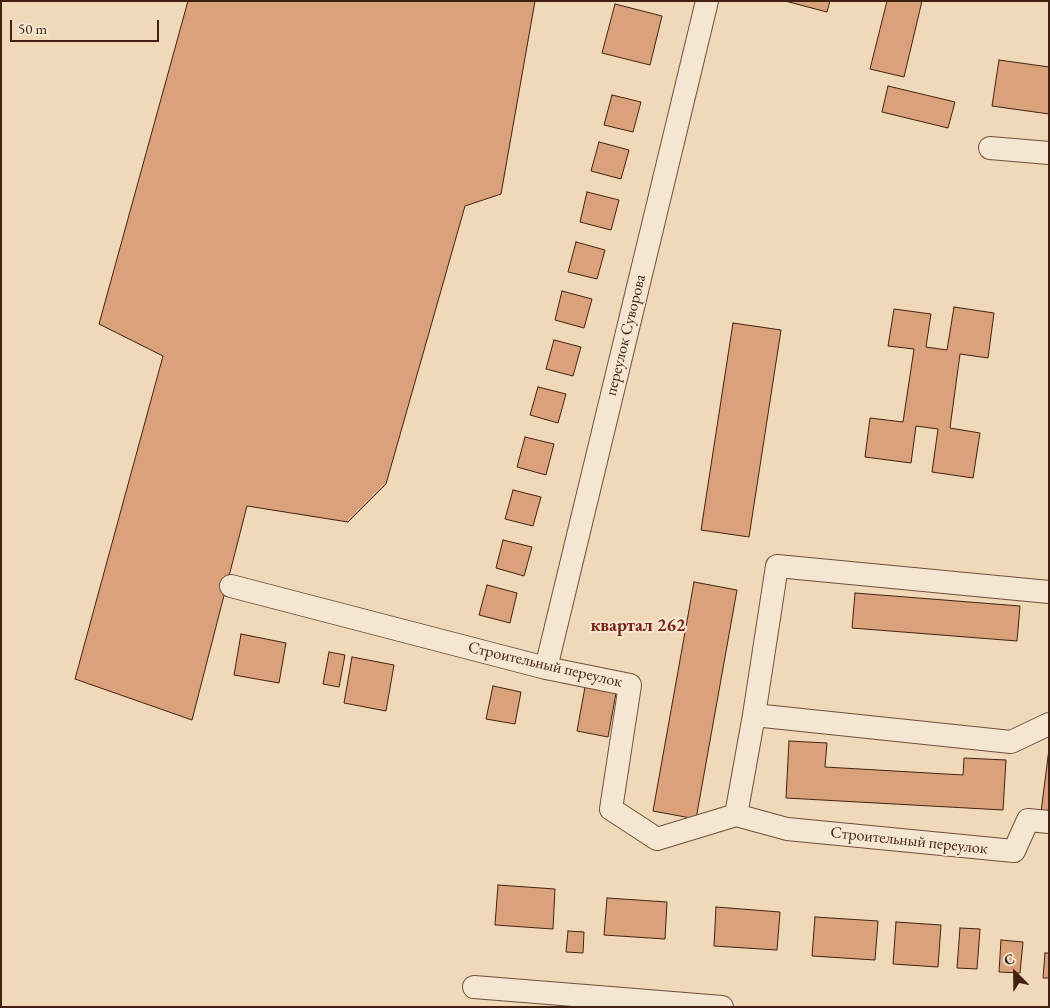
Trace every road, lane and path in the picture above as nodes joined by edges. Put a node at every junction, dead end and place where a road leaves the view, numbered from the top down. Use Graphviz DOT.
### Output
graph roads {
  1 [pos="707,1"];
  2 [pos="990,148"];
  3 [pos="1049,152"];
  4 [pos="231,586"];
  5 [pos="1049,592"];
  6 [pos="546,668"];
  7 [pos="754,715"];
  8 [pos="1049,724"];
  9 [pos="736,815"];
  10 [pos="1049,822"];
  11 [pos="474,987"];
  12 [pos="722,1007"];
  1 -- 6 [label="street, переулок Суворова"];
  2 -- 3 [label="street"];
  4 -- 6 [label="street, Строительный переулок"];
  5 -- 7 [label="street"];
  6 -- 9 [label="street, Строительный переулок"];
  7 -- 8 [label="street"];
  7 -- 9 [label="street"];
  9 -- 10 [label="street, Строительный переулок"];
  11 -- 12 [label="street"];
}
